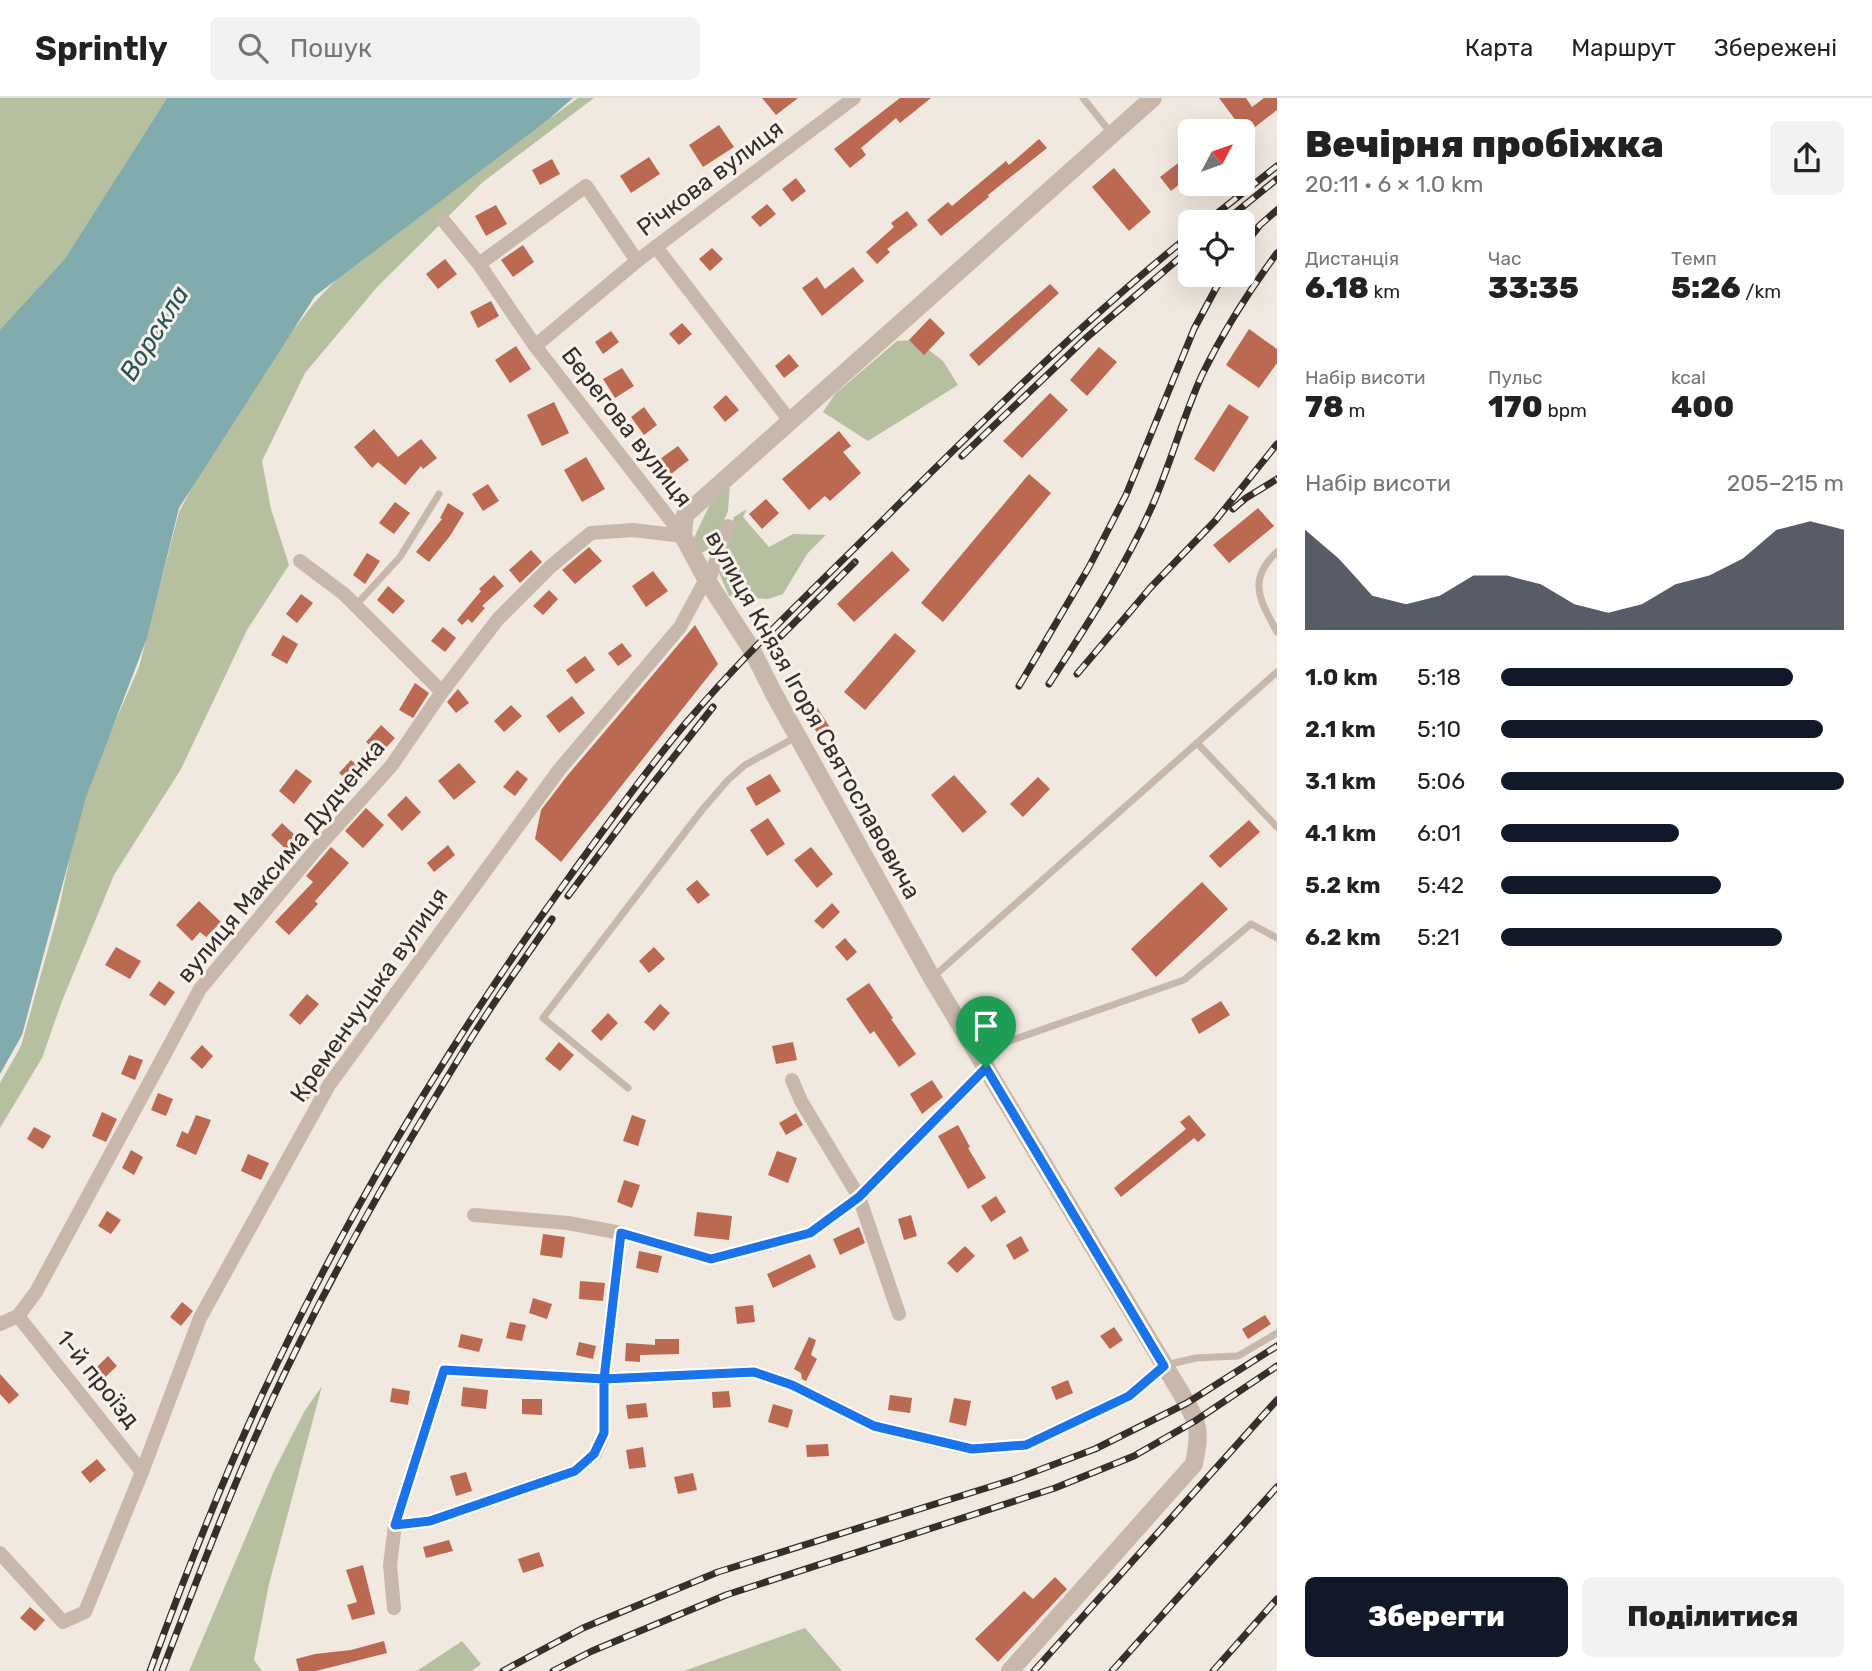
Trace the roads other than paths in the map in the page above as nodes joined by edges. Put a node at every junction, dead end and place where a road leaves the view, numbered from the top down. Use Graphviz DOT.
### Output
graph roads {
  1 [pos="854,98"];
  2 [pos="1083,98"];
  3 [pos="1153,98"];
  4 [pos="1112,135"];
  5 [pos="443,220"];
  6 [pos="656,247"];
  7 [pos="637,261"];
  8 [pos="479,264"];
  9 [pos="535,346"];
  10 [pos="790,421"];
  11 [pos="439,494"];
  12 [pos="728,526"];
  13 [pos="683,536"];
  14 [pos="1277,552"];
  15 [pos="300,561"];
  16 [pos="707,581"];
  17 [pos="356,605"];
  18 [pos="1277,632"];
  19 [pos="1277,672"];
  20 [pos="442,692"];
  21 [pos="799,736"];
  22 [pos="1197,743"];
  23 [pos="1277,827"];
  24 [pos="1277,938"];
  25 [pos="932,978"];
  26 [pos="982,1060"];
  27 [pos="792,1080"];
  28 [pos="628,1088"];
  29 [pos="859,1197"];
  30 [pos="474,1215"];
  31 [pos="621,1233"];
  32 [pos="899,1314"];
  33 [pos="18,1316"];
  34 [pos="0,1324"];
  35 [pos="1277,1333"];
  36 [pos="1164,1366"];
  37 [pos="604,1379"];
  38 [pos="142,1472"];
  39 [pos="395,1525"];
  40 [pos="0,1553"];
  41 [pos="394,1608"];
  42 [pos="1010,1671"];
  1 -- 6 [label="street, Річкова вулиця"];
  2 -- 4 [label="lane"];
  3 -- 4 [label="street, вулиця Князя Ігоря Святославовича"];
  4 -- 10 [label="street, вулиця Князя Ігоря Святославовича"];
  5 -- 8 [label="street, Берегова вулиця"];
  6 -- 7 [label="street, Річкова вулиця"];
  6 -- 10 [label="street"];
  7 -- 8 [label="street, Річкова вулиця"];
  7 -- 9 [label="street, Берегова вулиця"];
  8 -- 9 [label="street, Берегова вулиця"];
  9 -- 13 [label="street, Берегова вулиця"];
  10 -- 13 [label="street, вулиця Князя Ігоря Святославовича"];
  11 -- 17 [label="lane"];
  12 -- 16 [label="street, Кременчуцька вулиця"];
  13 -- 16 [label="street, вулиця Князя Ігоря Святославовича"];
  13 -- 20 [label="street, вулиця Максима Дудченка"];
  14 -- 18 [label="lane"];
  15 -- 17 [label="street"];
  16 -- 21 [label="street, вулиця Князя Ігоря Святославовича"];
  16 -- 38 [label="street, Кременчуцька вулиця"];
  17 -- 20 [label="street"];
  19 -- 22 [label="lane"];
  20 -- 33 [label="street, вулиця Максима Дудченка"];
  21 -- 25 [label="street, вулиця Князя Ігоря Святославовича"];
  21 -- 28 [label="lane"];
  22 -- 23 [label="lane"];
  22 -- 25 [label="lane"];
  24 -- 26 [label="lane"];
  25 -- 26 [label="street, вулиця Князя Ігоря Святославовича"];
  26 -- 29 [label="street"];
  26 -- 36 [label="street, вулиця Князя Ігоря Святославовича"];
  27 -- 29 [label="street"];
  29 -- 31 [label="street"];
  29 -- 32 [label="street"];
  30 -- 31 [label="street"];
  31 -- 37 [label="street"];
  33 -- 34 [label="street"];
  33 -- 38 [label="street, 1-й проїзд"];
  35 -- 36 [label="lane"];
  36 -- 37 [label="street"];
  36 -- 42 [label="street, вулиця Князя Ігоря Святославовича"];
  37 -- 39 [label="street"];
  37 -- 39 [label="street"];
  38 -- 40 [label="street, Кременчуцька вулиця"];
  39 -- 41 [label="street"];
}
